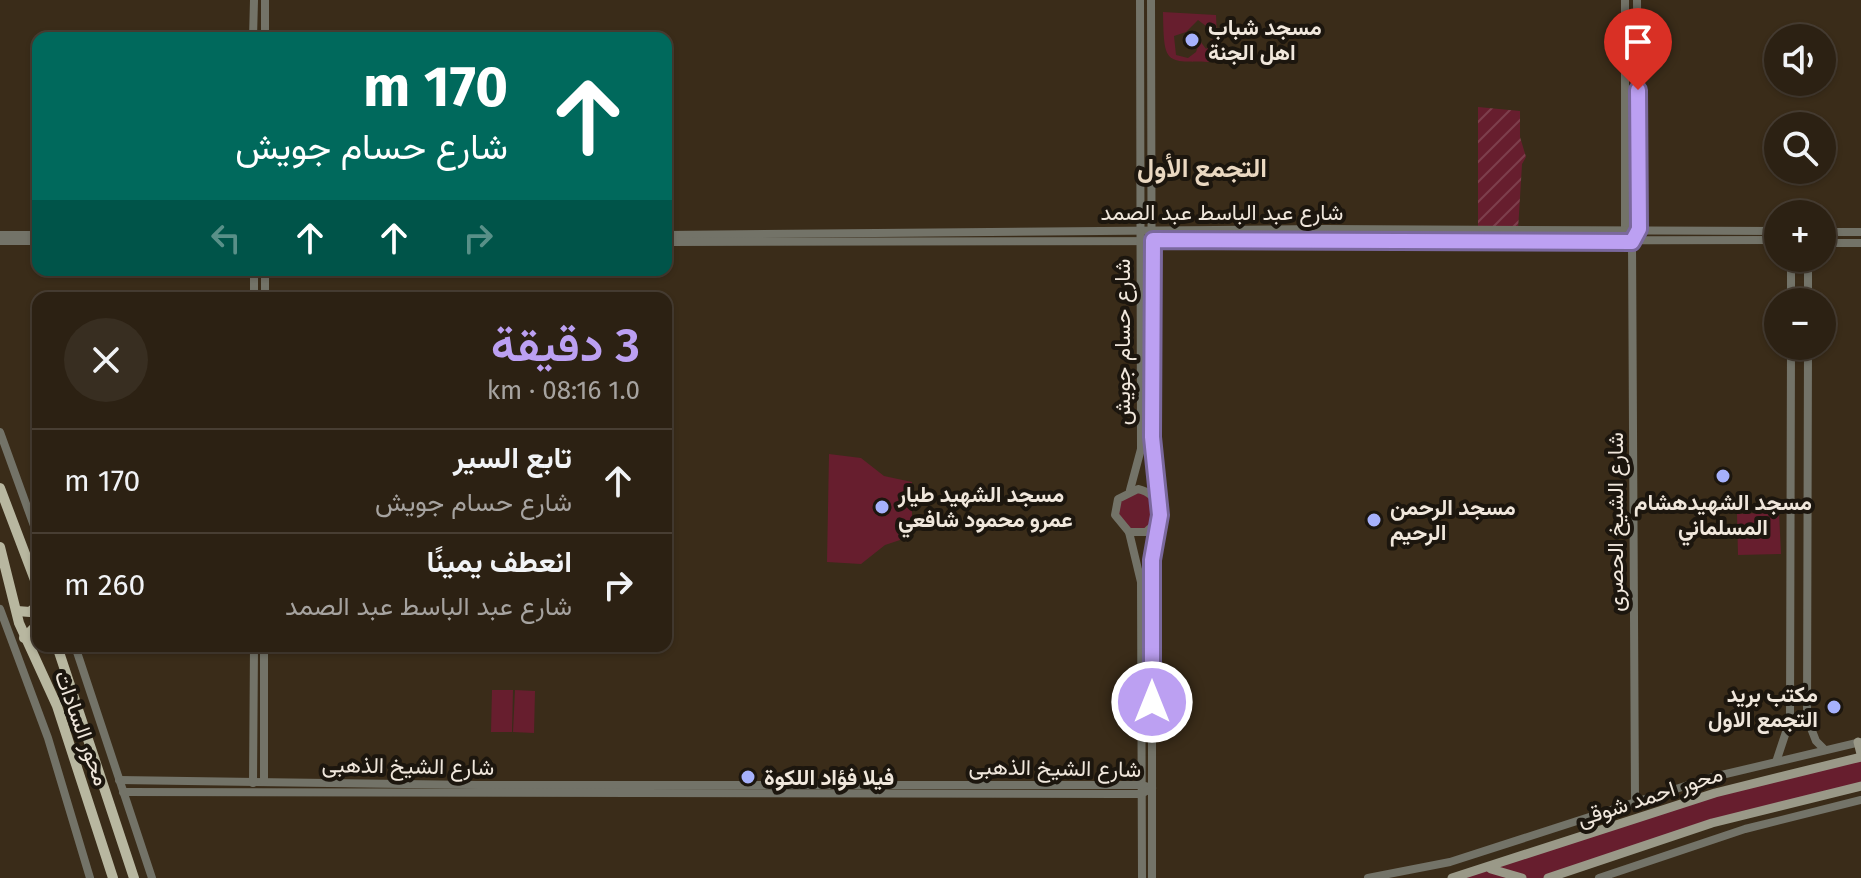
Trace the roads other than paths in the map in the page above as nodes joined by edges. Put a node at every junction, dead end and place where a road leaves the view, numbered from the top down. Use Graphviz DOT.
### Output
graph roads {
  1 [pos="254,0"];
  2 [pos="265,0"];
  3 [pos="1140,0"];
  4 [pos="1151,0"];
  5 [pos="1625,0"];
  6 [pos="1637,0"];
  7 [pos="253,32"];
  8 [pos="265,32"];
  9 [pos="1625,229"];
  10 [pos="1639,229"];
  11 [pos="1764,231"];
  12 [pos="1836,232"];
  13 [pos="1861,232"];
  14 [pos="672,235"];
  15 [pos="1140,235"];
  16 [pos="1153,235"];
  17 [pos="0,238"];
  18 [pos="32,238"];
  19 [pos="1764,240"];
  20 [pos="672,242"];
  21 [pos="1632,242"];
  22 [pos="1836,243"];
  23 [pos="1861,243"];
  24 [pos="1791,360"];
  25 [pos="1808,360"];
  26 [pos="0,432"];
  27 [pos="0,488"];
  28 [pos="1130,490"];
  29 [pos="1158,501"];
  30 [pos="32,520"];
  31 [pos="1158,521"];
  32 [pos="1129,532"];
  33 [pos="0,547"];
  34 [pos="32,572"];
  35 [pos="0,609"];
  36 [pos="32,610"];
  37 [pos="17,611"];
  38 [pos="32,630"];
  39 [pos="24,638"];
  40 [pos="59,652"];
  41 [pos="77,652"];
  42 [pos="254,652"];
  43 [pos="264,652"];
  44 [pos="1790,676"];
  45 [pos="1806,676"];
  46 [pos="1860,742"];
  47 [pos="1825,750"];
  48 [pos="1861,755"];
  49 [pos="1777,759"];
  50 [pos="119,780"];
  51 [pos="264,782"];
  52 [pos="253,783"];
  53 [pos="1861,786"];
  54 [pos="1152,788"];
  55 [pos="1142,790"];
  56 [pos="123,792"];
  57 [pos="1861,800"];
  58 [pos="1635,802"];
  59 [pos="1483,869"];
  60 [pos="1463,876"];
  61 [pos="90,878"];
  62 [pos="113,878"];
  63 [pos="134,878"];
  64 [pos="152,878"];
  65 [pos="1142,878"];
  66 [pos="1152,878"];
  67 [pos="1368,878"];
  68 [pos="1452,878"];
  69 [pos="1522,878"];
  70 [pos="1548,878"];
  71 [pos="1599,878"];
  1 -- 7 [label="street"];
  2 -- 8 [label="street"];
  3 -- 15 [label="street, شارع حسام جويش"];
  4 -- 16 [label="street, شارع حسام جويش"];
  5 -- 9 [label="street, شارع الشيخ الحصرى"];
  6 -- 10 [label="street, شارع الشيخ الحصرى"];
  9 -- 10 [label="street, شارع عبد الباسط عبد الصمد"];
  9 -- 16 [label="street, شارع عبد الباسط عبد الصمد"];
  9 -- 21 [label="street, شارع الشيخ الحصرى"];
  10 -- 11 [label="street, شارع عبد الباسط عبد الصمد"];
  10 -- 21 [label="street, شارع الشيخ الحصرى"];
  12 -- 13 [label="street"];
  14 -- 15 [label="street, شارع عبد الباسط عبد الصمد"];
  15 -- 16 [label="street, شارع عبد الباسط عبد الصمد"];
  15 -- 20 [label="street, شارع عبد الباسط عبد الصمد"];
  15 -- 28 [label="street, شارع حسام جويش"];
  16 -- 21 [label="street, شارع عبد الباسط عبد الصمد"];
  16 -- 29 [label="street, شارع حسام جويش"];
  17 -- 18 [label="street"];
  19 -- 21 [label="street, شارع عبد الباسط عبد الصمد"];
  21 -- 58 [label="street, شارع الشيخ الحصرى"];
  22 -- 23 [label="street"];
  24 -- 44 [label="street"];
  25 -- 45 [label="street"];
  26 -- 30 [label="street"];
  27 -- 34 [label="main road"];
  28 -- 29 [label="street"];
  28 -- 32 [label="street"];
  29 -- 31 [label="street"];
  31 -- 32 [label="street"];
  31 -- 54 [label="street"];
  32 -- 55 [label="street"];
  33 -- 37 [label="main road, محور السادات"];
  35 -- 61 [label="street"];
  36 -- 37 [label="main road"];
  37 -- 39 [label="main road, محور السادات"];
  38 -- 39 [label="main road"];
  39 -- 62 [label="main road, محور السادات"];
  40 -- 63 [label="main road, محور السادات"];
  41 -- 50 [label="street"];
  42 -- 52 [label="street"];
  43 -- 51 [label="street"];
  44 -- 45 [label="street"];
  44 -- 49 [label="street"];
  45 -- 47 [label="street"];
  46 -- 47 [label="street"];
  46 -- 48 [label="main road"];
  47 -- 49 [label="street"];
  48 -- 59 [label="main road, محور احمد شوقى"];
  49 -- 58 [label="street"];
  50 -- 52 [label="street, شارع الشيخ الذهبى"];
  50 -- 56 [label="street"];
  51 -- 52 [label="street, شارع الشيخ الذهبى"];
  51 -- 55 [label="street, شارع الشيخ الذهبى"];
  53 -- 70 [label="main road, محور احمد شوقى"];
  54 -- 55 [label="street, شارع الشيخ الذهبى"];
  54 -- 66 [label="street"];
  55 -- 56 [label="street, شارع الشيخ الذهبى"];
  55 -- 65 [label="street"];
  56 -- 64 [label="street"];
  57 -- 71 [label="street"];
  58 -- 67 [label="street"];
  59 -- 60 [label="main road, محور احمد شوقى"];
  59 -- 69 [label="main road"];
  60 -- 68 [label="main road, محور احمد شوقى"];
}
